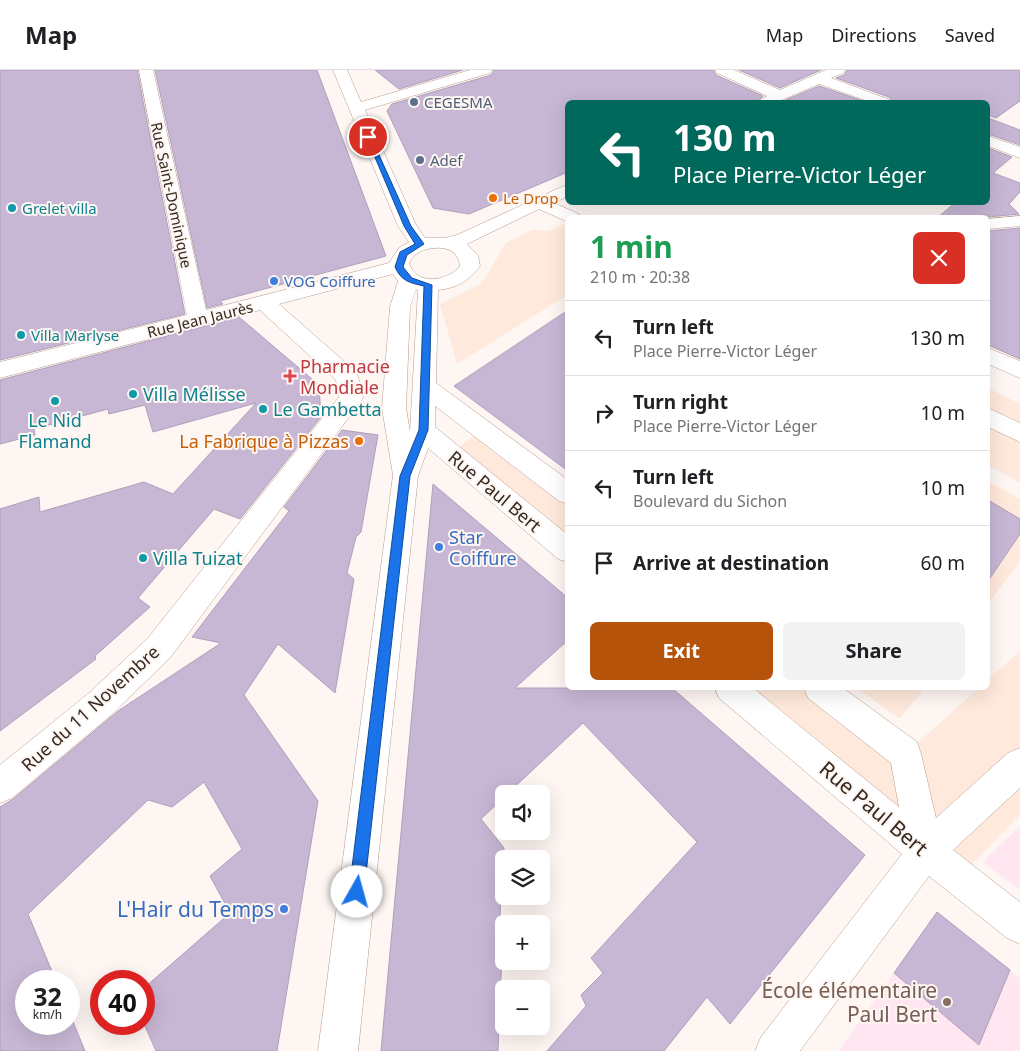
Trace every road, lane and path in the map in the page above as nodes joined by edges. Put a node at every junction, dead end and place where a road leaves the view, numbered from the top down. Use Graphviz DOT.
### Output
graph roads {
  1 [pos="146,70"];
  2 [pos="340,70"];
  3 [pos="485,70"];
  4 [pos="722,70"];
  5 [pos="838,70"];
  6 [pos="819,79"];
  7 [pos="773,99"];
  8 [pos="877,100"];
  9 [pos="356,108"];
  10 [pos="990,142"];
  11 [pos="1020,153"];
  12 [pos="565,190"];
  13 [pos="540,203"];
  14 [pos="566,215"];
  15 [pos="1020,221"];
  16 [pos="990,224"];
  17 [pos="446,243"];
  18 [pos="420,244"];
  19 [pos="468,254"];
  20 [pos="412,277"];
  21 [pos="264,302"];
  22 [pos="198,319"];
  23 [pos="990,356"];
  24 [pos="0,370"];
  25 [pos="1020,370"];
  26 [pos="425,386"];
  27 [pos="990,418"];
  28 [pos="424,430"];
  29 [pos="1020,433"];
  30 [pos="405,476"];
  31 [pos="565,492"];
  32 [pos="565,548"];
  33 [pos="732,690"];
  34 [pos="822,690"];
  35 [pos="1020,765"];
  36 [pos="0,786"];
  37 [pos="926,851"];
  38 [pos="1020,924"];
  39 [pos="338,1051"];
  40 [pos="774,1051"];
  1 -- 22 [label="street, Rue Saint-Dominique"];
  2 -- 9 [label="street"];
  3 -- 9 [label="street"];
  4 -- 7 [label="street"];
  5 -- 6 [label="street"];
  6 -- 7 [label="street"];
  6 -- 8 [label="street"];
  9 -- 18 [label="street"];
  10 -- 11 [label="street"];
  12 -- 13 [label="street"];
  13 -- 14 [label="street"];
  13 -- 17 [label="street"];
  13 -- 19 [label="street"];
  15 -- 16 [label="street"];
  17 -- 18 [label="street"];
  17 -- 19 [label="street"];
  18 -- 20 [label="street"];
  19 -- 20 [label="street"];
  20 -- 21 [label="street, Rue Jean Jaurès"];
  20 -- 26 [label="street"];
  20 -- 30 [label="street"];
  21 -- 22 [label="street, Rue Jean Jaurès"];
  21 -- 36 [label="street, Rue du 11 Novembre"];
  22 -- 24 [label="street, Rue Jean Jaurès"];
  23 -- 25 [label="street"];
  26 -- 28 [label="street"];
  26 -- 31 [label="street"];
  27 -- 29 [label="street"];
  28 -- 30 [label="street"];
  28 -- 32 [label="street, Rue Paul Bert"];
  30 -- 39 [label="street"];
  33 -- 37 [label="street, Rue Paul Bert"];
  34 -- 37 [label="street"];
  35 -- 37 [label="street"];
  37 -- 38 [label="street, Rue Paul Bert"];
  37 -- 40 [label="street"];
}
